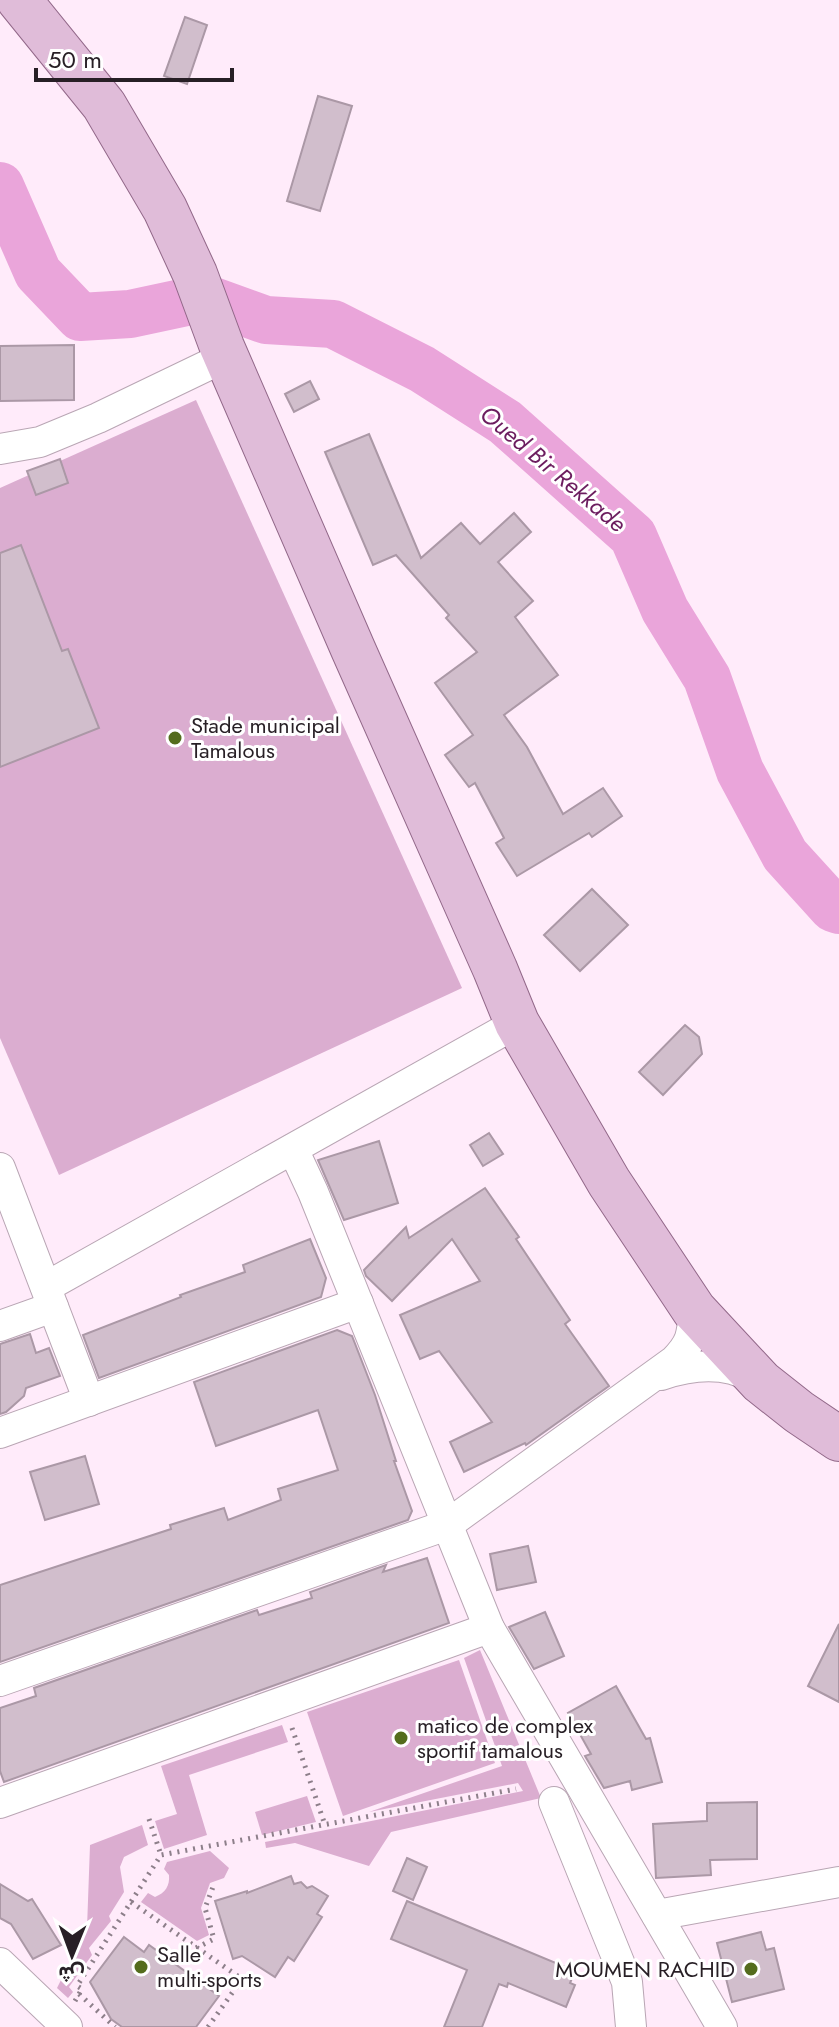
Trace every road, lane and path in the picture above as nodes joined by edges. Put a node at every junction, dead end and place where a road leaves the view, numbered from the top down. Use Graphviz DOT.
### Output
graph roads {
  1 [pos="19,0"];
  2 [pos="225,352"];
  3 [pos="0,449"];
  4 [pos="517,1023"];
  5 [pos="293,1149"];
  6 [pos="0,1168"];
  7 [pos="50,1297"];
  8 [pos="358,1303"];
  9 [pos="694,1310"];
  10 [pos="0,1326"];
  11 [pos="655,1377"];
  12 [pos="761,1382"];
  13 [pos="89,1401"];
  14 [pos="0,1433"];
  15 [pos="839,1439"];
  16 [pos="447,1525"];
  17 [pos="489,1628"];
  18 [pos="0,1681"];
  19 [pos="292,1728"];
  20 [pos="516,1789"];
  21 [pos="554,1802"];
  22 [pos="0,1803"];
  23 [pos="149,1819"];
  24 [pos="325,1825"];
  25 [pos="161,1855"];
  26 [pos="839,1882"];
  27 [pos="213,1887"];
  28 [pos="131,1902"];
  29 [pos="657,1915"];
  30 [pos="196,1948"];
  31 [pos="0,1963"];
  32 [pos="79,1994"];
  33 [pos="63,2023"];
  34 [pos="115,2027"];
  35 [pos="208,2027"];
  36 [pos="631,2027"];
  37 [pos="722,2027"];
  1 -- 2 [label="main road"];
  2 -- 3 [label="street"];
  2 -- 4 [label="main road"];
  4 -- 5 [label="street"];
  4 -- 9 [label="main road"];
  5 -- 7 [label="street"];
  5 -- 8 [label="street"];
  6 -- 7 [label="street"];
  7 -- 10 [label="street"];
  7 -- 13 [label="street"];
  8 -- 13 [label="street"];
  8 -- 16 [label="street"];
  9 -- 11 [label="street"];
  9 -- 12 [label="main road"];
  11 -- 12 [label="street"];
  11 -- 16 [label="street"];
  12 -- 15 [label="main road"];
  13 -- 14 [label="street"];
  16 -- 17 [label="street"];
  16 -- 18 [label="street"];
  17 -- 22 [label="street"];
  17 -- 29 [label="street"];
  19 -- 24 [label="path"];
  20 -- 24 [label="path"];
  21 -- 36 [label="street"];
  23 -- 25 [label="path"];
  24 -- 25 [label="path"];
  25 -- 28 [label="path"];
  26 -- 29 [label="street"];
  27 -- 30 [label="path"];
  28 -- 30 [label="path"];
  28 -- 32 [label="path"];
  29 -- 37 [label="street"];
  30 -- 35 [label="path"];
  31 -- 33 [label="street"];
  32 -- 33 [label="path"];
  32 -- 34 [label="path"];
}
